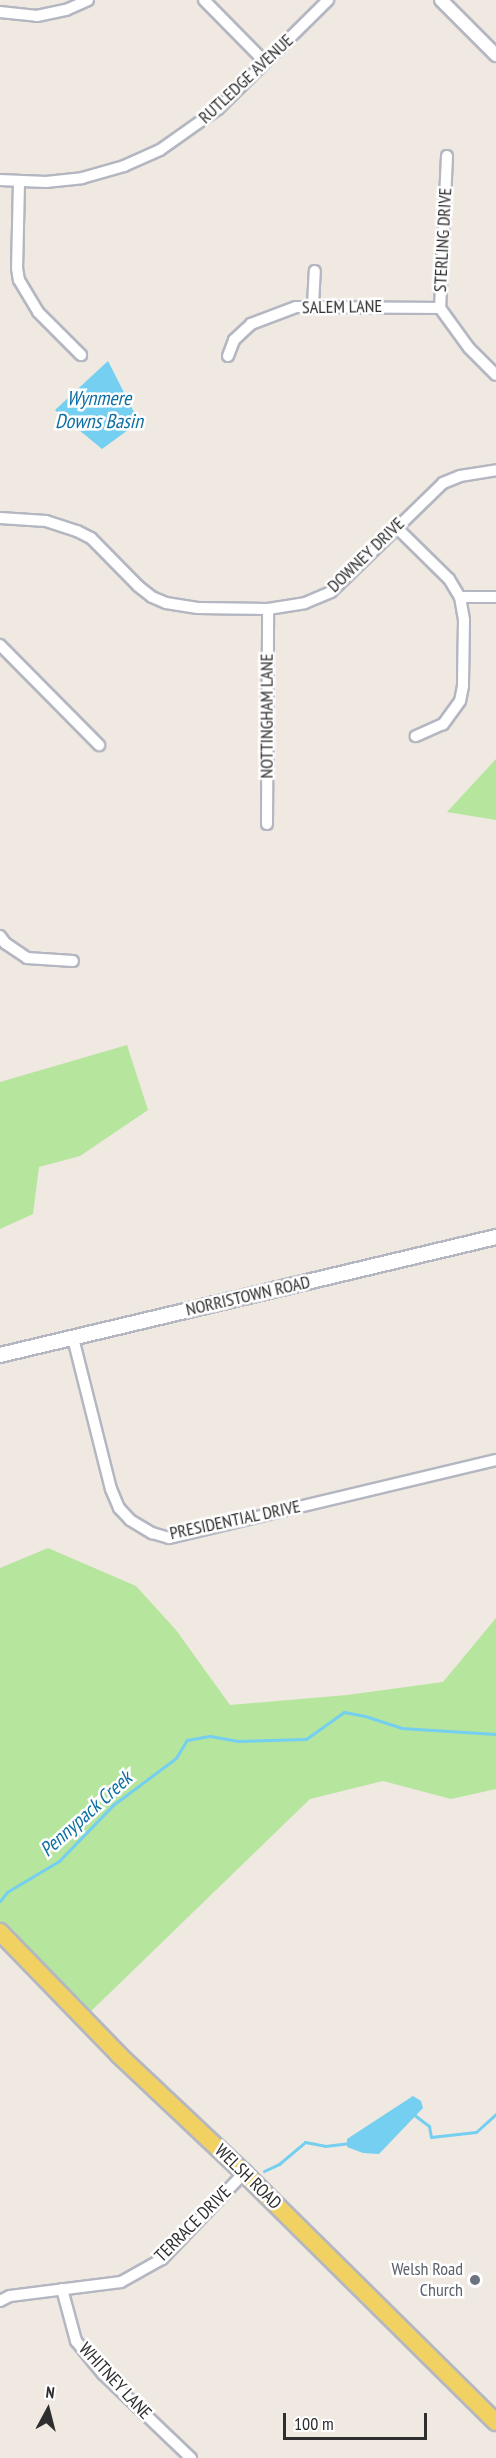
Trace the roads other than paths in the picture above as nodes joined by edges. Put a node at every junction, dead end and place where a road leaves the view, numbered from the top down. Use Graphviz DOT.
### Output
graph roads {
  1 [pos="88,0"];
  2 [pos="204,0"];
  3 [pos="328,0"];
  4 [pos="441,0"];
  5 [pos="0,12"];
  6 [pos="496,55"];
  7 [pos="265,62"];
  8 [pos="447,156"];
  9 [pos="0,180"];
  10 [pos="19,182"];
  11 [pos="315,271"];
  12 [pos="313,305"];
  13 [pos="440,308"];
  14 [pos="81,355"];
  15 [pos="228,356"];
  16 [pos="496,375"];
  17 [pos="496,470"];
  18 [pos="0,518"];
  19 [pos="396,526"];
  20 [pos="460,597"];
  21 [pos="496,597"];
  22 [pos="268,609"];
  23 [pos="0,645"];
  24 [pos="416,736"];
  25 [pos="99,745"];
  26 [pos="267,824"];
  27 [pos="0,936"];
  28 [pos="74,961"];
  29 [pos="496,1237"];
  30 [pos="73,1338"];
  31 [pos="0,1355"];
  32 [pos="496,1460"];
  33 [pos="0,1932"];
  34 [pos="244,2173"];
  35 [pos="62,2289"];
  36 [pos="0,2301"];
  37 [pos="496,2422"];
  38 [pos="191,2458"];
  1 -- 5 [label="street"];
  2 -- 7 [label="street"];
  3 -- 7 [label="street, RUTLEDGE AVENUE"];
  4 -- 6 [label="street"];
  7 -- 10 [label="street, RUTLEDGE AVENUE"];
  8 -- 13 [label="street, STERLING DRIVE"];
  9 -- 10 [label="street, RUTLEDGE AVENUE"];
  10 -- 14 [label="street"];
  11 -- 12 [label="street"];
  12 -- 13 [label="street, SALEM LANE"];
  12 -- 15 [label="street, SALEM LANE"];
  13 -- 16 [label="street, STERLING DRIVE"];
  17 -- 19 [label="street, DOWNEY DRIVE"];
  18 -- 22 [label="street, DOWNEY DRIVE"];
  19 -- 20 [label="street"];
  19 -- 22 [label="street, DOWNEY DRIVE"];
  20 -- 21 [label="street"];
  20 -- 24 [label="street"];
  22 -- 26 [label="street, NOTTINGHAM LANE"];
  23 -- 25 [label="street"];
  27 -- 28 [label="street"];
  29 -- 30 [label="main road, NORRISTOWN ROAD"];
  30 -- 31 [label="main road, NORRISTOWN ROAD"];
  30 -- 32 [label="street, PRESIDENTIAL DRIVE"];
  33 -- 34 [label="main road, WELSH ROAD"];
  34 -- 35 [label="street, TERRACE DRIVE"];
  34 -- 37 [label="main road, WELSH ROAD"];
  35 -- 36 [label="street, TERRACE DRIVE"];
  35 -- 38 [label="street, WHITNEY LANE"];
}
